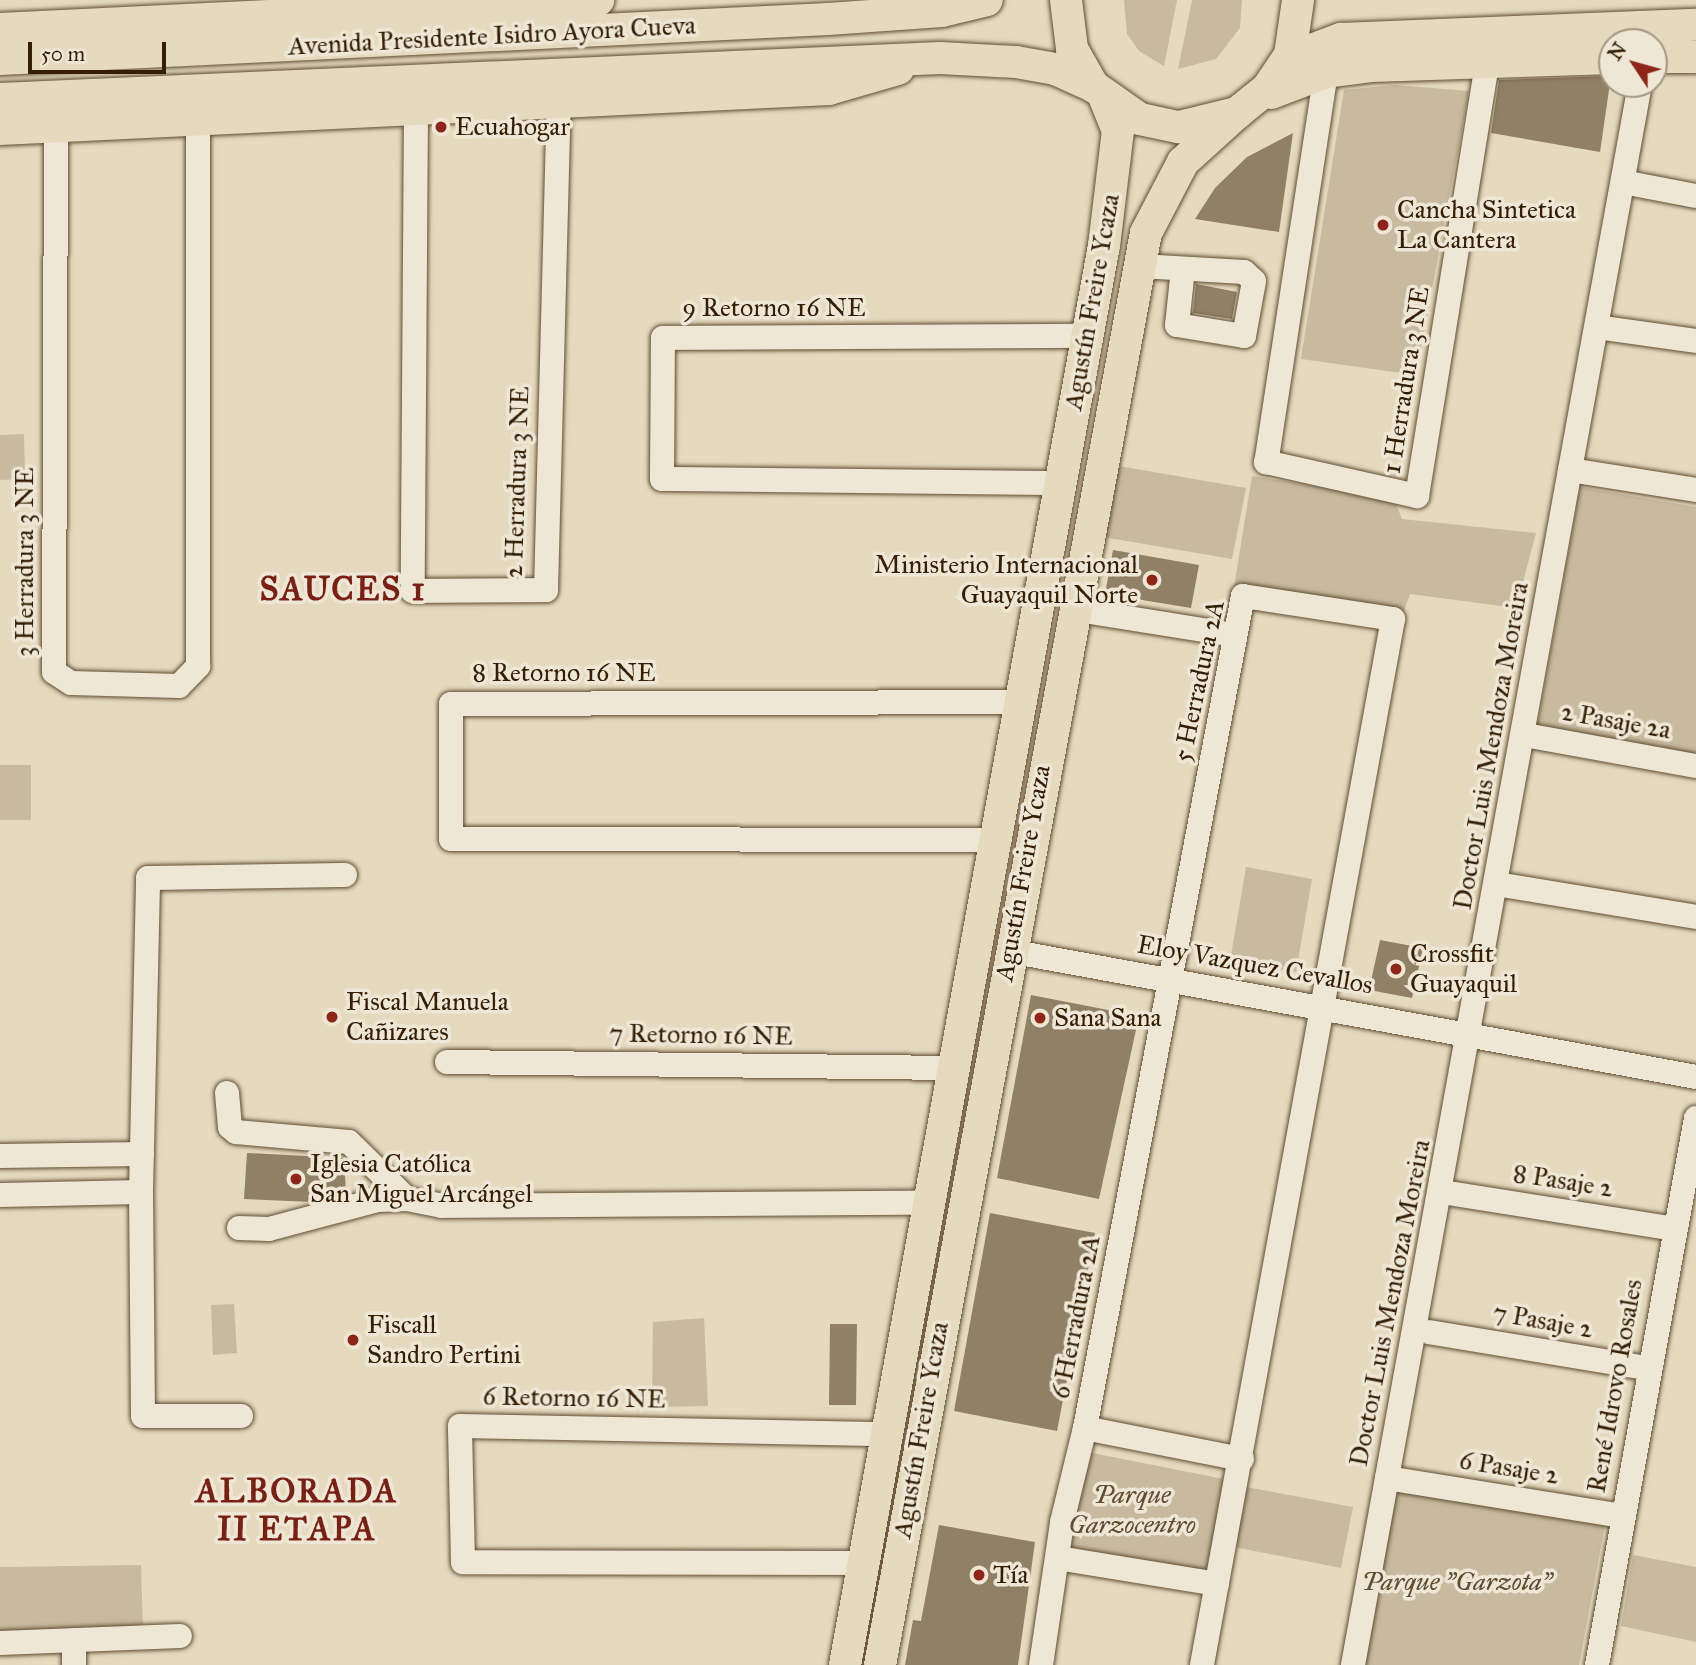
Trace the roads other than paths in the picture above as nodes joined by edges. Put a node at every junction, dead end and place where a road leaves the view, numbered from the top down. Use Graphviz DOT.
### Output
graph roads {
  1 [pos="598,0"];
  2 [pos="895,0"];
  3 [pos="987,0"];
  4 [pos="1066,0"];
  5 [pos="1298,0"];
  6 [pos="546,1"];
  7 [pos="942,12"];
  8 [pos="1696,25"];
  9 [pos="0,29"];
  10 [pos="1668,57"];
  11 [pos="1696,57"];
  12 [pos="940,58"];
  13 [pos="1598,58"];
  14 [pos="0,60"];
  15 [pos="1487,62"];
  16 [pos="1326,72"];
  17 [pos="1279,74"];
  18 [pos="1099,92"];
  19 [pos="1638,98"];
  20 [pos="0,99"];
  21 [pos="305,101"];
  22 [pos="559,102"];
  23 [pos="1246,107"];
  24 [pos="416,109"];
  25 [pos="198,120"];
  26 [pos="56,127"];
  27 [pos="0,130"];
  28 [pos="1623,182"];
  29 [pos="1696,196"];
  30 [pos="1140,265"];
  31 [pos="1183,269"];
  32 [pos="1597,327"];
  33 [pos="1087,336"];
  34 [pos="1696,341"];
  35 [pos="1570,470"];
  36 [pos="1061,483"];
  37 [pos="1696,490"];
  38 [pos="1072,608"];
  39 [pos="1236,635"];
  40 [pos="1020,702"];
  41 [pos="1525,735"];
  42 [pos="1696,766"];
  43 [pos="996,840"];
  44 [pos="345,875"];
  45 [pos="1497,884"];
  46 [pos="1696,917"];
  47 [pos="1009,951"];
  48 [pos="1170,980"];
  49 [pos="1322,1008"];
  50 [pos="1470,1036"];
  51 [pos="447,1062"];
  52 [pos="954,1068"];
  53 [pos="1696,1077"];
  54 [pos="227,1093"];
  55 [pos="1696,1118"];
  56 [pos="142,1154"];
  57 [pos="0,1156"];
  58 [pos="141,1192"];
  59 [pos="1442,1192"];
  60 [pos="0,1195"];
  61 [pos="407,1199"];
  62 [pos="929,1203"];
  63 [pos="239,1228"];
  64 [pos="1675,1229"];
  65 [pos="1429,1332"];
  66 [pos="1647,1368"];
  67 [pos="241,1416"];
  68 [pos="1085,1428"];
  69 [pos="888,1434"];
  70 [pos="1242,1459"];
  71 [pos="1387,1478"];
  72 [pos="1622,1516"];
  73 [pos="1058,1558"];
  74 [pos="863,1563"];
  75 [pos="1217,1584"];
  76 [pos="180,1636"];
  77 [pos="74,1640"];
  78 [pos="0,1643"];
  79 [pos="74,1665"];
  80 [pos="845,1665"];
  81 [pos="880,1665"];
  82 [pos="1041,1665"];
  83 [pos="1202,1665"];
  84 [pos="1353,1665"];
  85 [pos="1597,1665"];
  1 -- 6 [label="main road, Avenida Presidente Isidro Ayora Cueva"];
  2 -- 7 [label="main road, Avenida Presidente Isidro Ayora Cueva"];
  3 -- 7 [label="main road, Avenida Presidente Isidro Ayora Cueva"];
  4 -- 18 [label="main road, Agustín Freire Ycaza"];
  5 -- 17 [label="main road"];
  6 -- 9 [label="main road, Avenida Presidente Isidro Ayora Cueva"];
  7 -- 14 [label="main road, Avenida Presidente Isidro Ayora Cueva"];
  8 -- 17 [label="main road"];
  10 -- 11 [label="main road"];
  12 -- 18 [label="main road, Avenida Presidente Isidro Ayora Cueva"];
  12 -- 21 [label="main road, Avenida Presidente Isidro Ayora Cueva"];
  12 -- 22 [label="main road, Avenida Presidente Isidro Ayora Cueva"];
  13 -- 15 [label="main road"];
  15 -- 16 [label="main road"];
  15 -- 16 [label="street, 1 Herradura 3 NE"];
  16 -- 23 [label="main road"];
  17 -- 23 [label="main road"];
  18 -- 23 [label="main road, Avenida Presidente Isidro Ayora Cueva"];
  18 -- 33 [label="main road, Agustín Freire Ycaza"];
  19 -- 28 [label="street, Doctor Luis Mendoza Moreira"];
  20 -- 21 [label="main road, Avenida Presidente Isidro Ayora Cueva"];
  21 -- 24 [label="main road, Avenida Presidente Isidro Ayora Cueva"];
  21 -- 25 [label="main road, Avenida Presidente Isidro Ayora Cueva"];
  22 -- 24 [label="main road, Avenida Presidente Isidro Ayora Cueva"];
  22 -- 24 [label="street, 2 Herradura 3 NE"];
  23 -- 30 [label="main road, Agustín Freire Ycaza"];
  25 -- 26 [label="main road, Avenida Presidente Isidro Ayora Cueva"];
  25 -- 26 [label="street, 3 Herradura 3 NE"];
  26 -- 27 [label="main road, Avenida Presidente Isidro Ayora Cueva"];
  28 -- 29 [label="street"];
  28 -- 32 [label="street, Doctor Luis Mendoza Moreira"];
  30 -- 31 [label="street"];
  30 -- 38 [label="main road, Agustín Freire Ycaza"];
  32 -- 34 [label="street"];
  32 -- 35 [label="street, Doctor Luis Mendoza Moreira"];
  33 -- 36 [label="main road, Agustín Freire Ycaza"];
  33 -- 36 [label="street, 9 Retorno 16 NE"];
  35 -- 37 [label="street"];
  35 -- 41 [label="street, Doctor Luis Mendoza Moreira"];
  36 -- 40 [label="main road, Agustín Freire Ycaza"];
  38 -- 39 [label="street"];
  38 -- 47 [label="main road, Agustín Freire Ycaza"];
  39 -- 48 [label="street, 5 Herradura 2A"];
  39 -- 49 [label="street, 5 Herradura 2A"];
  40 -- 43 [label="main road, Agustín Freire Ycaza"];
  40 -- 43 [label="street, 8 Retorno 16 NE"];
  41 -- 42 [label="street, 2 Pasaje 2a"];
  41 -- 45 [label="street, Doctor Luis Mendoza Moreira"];
  43 -- 52 [label="main road, Agustín Freire Ycaza"];
  44 -- 56 [label="street"];
  45 -- 46 [label="street"];
  45 -- 50 [label="street, Doctor Luis Mendoza Moreira"];
  47 -- 48 [label="street, Eloy Vazquez Cevallos"];
  47 -- 81 [label="main road, Agustín Freire Ycaza"];
  48 -- 49 [label="street, Eloy Vazquez Cevallos"];
  48 -- 68 [label="street, 6 Herradura 2A"];
  49 -- 50 [label="street, Eloy Vazquez Cevallos"];
  49 -- 70 [label="street"];
  50 -- 53 [label="street, Eloy Vazquez Cevallos"];
  50 -- 59 [label="street, Doctor Luis Mendoza Moreira"];
  51 -- 52 [label="street, 7 Retorno 16 NE"];
  52 -- 62 [label="main road, Agustín Freire Ycaza"];
  54 -- 61 [label="street"];
  55 -- 64 [label="street, René Idrovo Rosales"];
  56 -- 57 [label="street"];
  56 -- 58 [label="street"];
  58 -- 60 [label="street"];
  58 -- 67 [label="street"];
  59 -- 64 [label="street, 8 Pasaje 2"];
  59 -- 71 [label="street, Doctor Luis Mendoza Moreira"];
  61 -- 62 [label="street"];
  61 -- 63 [label="street"];
  62 -- 69 [label="main road, Agustín Freire Ycaza"];
  64 -- 66 [label="street, René Idrovo Rosales"];
  65 -- 66 [label="street, 7 Pasaje 2"];
  66 -- 72 [label="street, René Idrovo Rosales"];
  68 -- 70 [label="street"];
  68 -- 73 [label="street, 6 Herradura 2A"];
  69 -- 74 [label="main road, Agustín Freire Ycaza"];
  69 -- 74 [label="street, 6 Retorno 16 NE"];
  70 -- 75 [label="street"];
  71 -- 72 [label="street, 6 Pasaje 2"];
  71 -- 84 [label="street, Doctor Luis Mendoza Moreira"];
  72 -- 85 [label="street, René Idrovo Rosales"];
  73 -- 75 [label="street"];
  73 -- 82 [label="street, 6 Herradura 2A"];
  74 -- 80 [label="main road, Agustín Freire Ycaza"];
  75 -- 83 [label="street"];
  76 -- 77 [label="street"];
  77 -- 78 [label="street"];
  77 -- 79 [label="street"];
}
